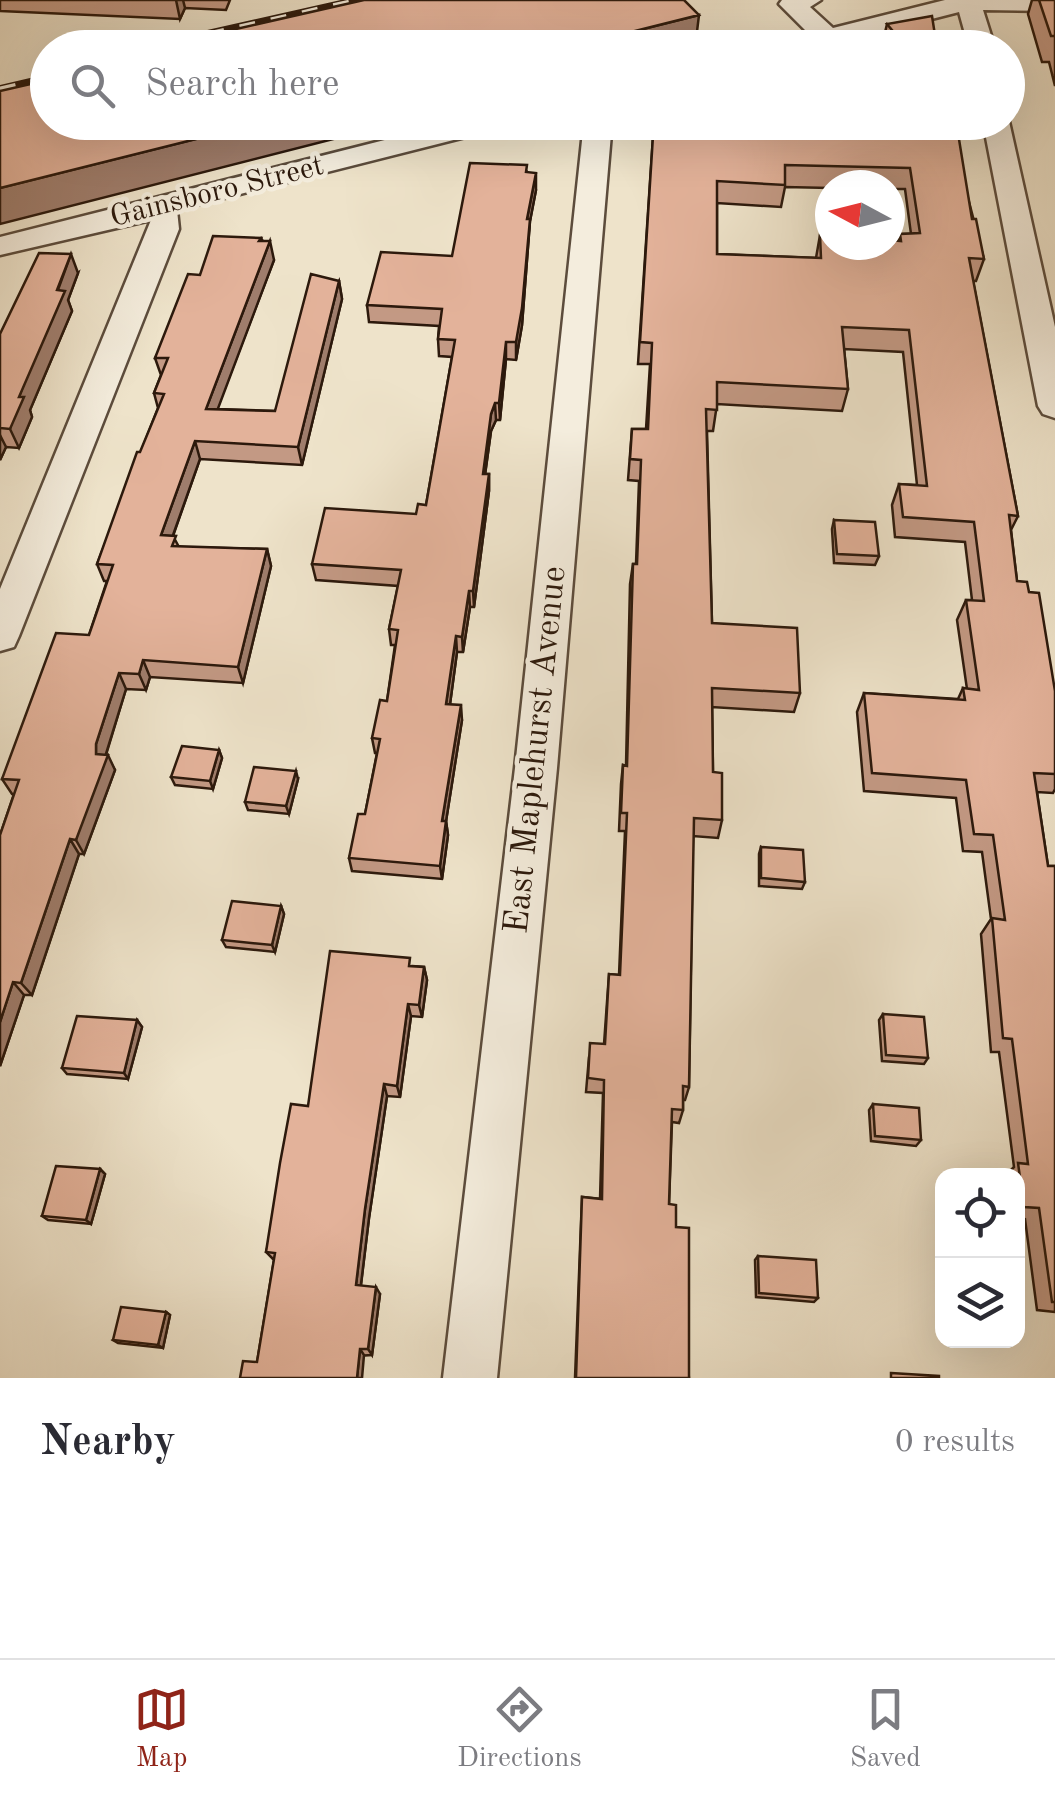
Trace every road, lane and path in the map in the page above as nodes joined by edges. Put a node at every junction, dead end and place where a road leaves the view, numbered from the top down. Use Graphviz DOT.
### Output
graph roads {
  1 [pos="808,0"];
  2 [pos="966,2"];
  3 [pos="1055,4"];
  4 [pos="820,30"];
  5 [pos="855,30"];
  6 [pos="979,30"];
  7 [pos="420,140"];
  8 [pos="596,140"];
  9 [pos="1002,140"];
  10 [pos="162,206"];
  11 [pos="0,246"];
  12 [pos="1041,268"];
  13 [pos="1055,406"];
  14 [pos="0,636"];
  15 [pos="470,1378"];
  1 -- 4 [label="street"];
  2 -- 3 [label="street"];
  2 -- 5 [label="street"];
  2 -- 6 [label="street"];
  7 -- 10 [label="street, Gainsboro Street"];
  8 -- 15 [label="street, East Maplehurst Avenue"];
  9 -- 12 [label="street"];
  10 -- 11 [label="street, Gainsboro Street"];
  10 -- 14 [label="street"];
  12 -- 13 [label="street"];
}
